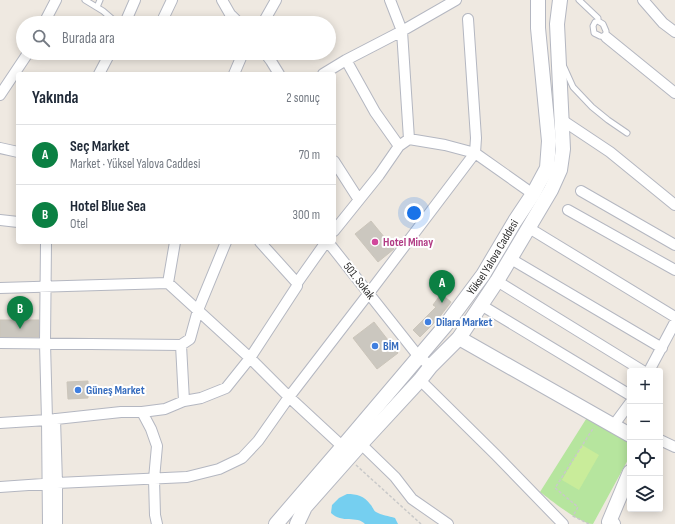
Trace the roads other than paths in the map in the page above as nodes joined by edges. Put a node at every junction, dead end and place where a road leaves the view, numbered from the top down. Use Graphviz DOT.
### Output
graph roads {
  1 [pos="56,0"];
  2 [pos="85,0"];
  3 [pos="100,0"];
  4 [pos="134,0"];
  5 [pos="172,0"];
  6 [pos="222,0"];
  7 [pos="276,0"];
  8 [pos="390,0"];
  9 [pos="456,0"];
  10 [pos="538,0"];
  11 [pos="560,0"];
  12 [pos="579,0"];
  13 [pos="643,0"];
  14 [pos="97,7"];
  15 [pos="48,16"];
  16 [pos="108,16"];
  17 [pos="128,16"];
  18 [pos="164,16"];
  19 [pos="232,16"];
  20 [pos="267,16"];
  21 [pos="468,19"];
  22 [pos="598,22"];
  23 [pos="402,32"];
  24 [pos="675,32"];
  25 [pos="606,37"];
  26 [pos="558,54"];
  27 [pos="23,60"];
  28 [pos="107,60"];
  29 [pos="240,60"];
  30 [pos="270,60"];
  31 [pos="346,60"];
  32 [pos="101,72"];
  33 [pos="235,72"];
  34 [pos="278,72"];
  35 [pos="326,72"];
  36 [pos="675,93"];
  37 [pos="0,94"];
  38 [pos="562,120"];
  39 [pos="626,133"];
  40 [pos="409,139"];
  41 [pos="399,146"];
  42 [pos="0,148"];
  43 [pos="16,152"];
  44 [pos="475,152"];
  45 [pos="336,164"];
  46 [pos="581,191"];
  47 [pos="533,194"];
  48 [pos="358,200"];
  49 [pos="675,205"];
  50 [pos="568,210"];
  51 [pos="0,220"];
  52 [pos="16,222"];
  53 [pos="336,228"];
  54 [pos="529,228"];
  55 [pos="46,244"];
  56 [pos="175,244"];
  57 [pos="225,244"];
  58 [pos="262,244"];
  59 [pos="326,244"];
  60 [pos="329,244"];
  61 [pos="675,245"];
  62 [pos="511,259"];
  63 [pos="675,270"];
  64 [pos="497,281"];
  65 [pos="297,282"];
  66 [pos="168,283"];
  67 [pos="45,286"];
  68 [pos="0,288"];
  69 [pos="369,293"];
  70 [pos="481,305"];
  71 [pos="198,310"];
  72 [pos="675,317"];
  73 [pos="675,322"];
  74 [pos="445,326"];
  75 [pos="459,338"];
  76 [pos="0,343"];
  77 [pos="45,343"];
  78 [pos="181,345"];
  79 [pos="662,348"];
  80 [pos="420,356"];
  81 [pos="250,358"];
  82 [pos="431,366"];
  83 [pos="638,368"];
  84 [pos="651,368"];
  85 [pos="420,380"];
  86 [pos="627,393"];
  87 [pos="289,397"];
  88 [pos="184,401"];
  89 [pos="629,404"];
  90 [pos="142,412"];
  91 [pos="51,419"];
  92 [pos="0,422"];
  93 [pos="613,426"];
  94 [pos="627,433"];
  95 [pos="663,441"];
  96 [pos="361,444"];
  97 [pos="675,447"];
  98 [pos="345,453"];
  99 [pos="628,476"];
  100 [pos="154,478"];
  101 [pos="52,483"];
  102 [pos="0,487"];
  103 [pos="610,523"];
  104 [pos="48,524"];
  105 [pos="57,524"];
  106 [pos="157,524"];
  107 [pos="276,524"];
  108 [pos="297,524"];
  109 [pos="448,524"];
  110 [pos="563,524"];
  1 -- 15 [label="street"];
  2 -- 14 [label="lane"];
  3 -- 14 [label="lane"];
  4 -- 17 [label="street"];
  5 -- 18 [label="street"];
  6 -- 19 [label="street"];
  7 -- 20 [label="street"];
  8 -- 23 [label="street"];
  9 -- 23 [label="street"];
  10 -- 47 [label="main road, Yüksel Yalova Caddesi"];
  11 -- 26 [label="main road, Yüksel Yalova Caddesi"];
  12 -- 22 [label="lane"];
  13 -- 24 [label="street"];
  14 -- 16 [label="lane"];
  21 -- 44 [label="street"];
  22 -- 25 [label="lane"];
  22 -- 25 [label="lane"];
  23 -- 31 [label="street"];
  23 -- 40 [label="street"];
  25 -- 36 [label="street"];
  26 -- 38 [label="main road, Yüksel Yalova Caddesi"];
  26 -- 39 [label="lane"];
  27 -- 37 [label="street"];
  28 -- 32 [label="street"];
  29 -- 33 [label="street"];
  30 -- 34 [label="street"];
  31 -- 35 [label="street"];
  31 -- 41 [label="street"];
  38 -- 49 [label="street"];
  38 -- 54 [label="main road, Yüksel Yalova Caddesi"];
  40 -- 41 [label="street"];
  40 -- 44 [label="street"];
  41 -- 48 [label="street"];
  42 -- 43 [label="street"];
  44 -- 47 [label="street"];
  44 -- 69 [label="street"];
  45 -- 48 [label="street"];
  46 -- 61 [label="street"];
  47 -- 74 [label="main road, Yüksel Yalova Caddesi"];
  48 -- 53 [label="street"];
  50 -- 63 [label="street"];
  51 -- 52 [label="street"];
  54 -- 62 [label="main road, Yüksel Yalova Caddesi"];
  54 -- 72 [label="street"];
  55 -- 67 [label="street"];
  56 -- 66 [label="street"];
  57 -- 71 [label="street"];
  58 -- 65 [label="street"];
  59 -- 65 [label="street"];
  60 -- 69 [label="street, 501. Sokak"];
  62 -- 64 [label="main road, Yüksel Yalova Caddesi"];
  62 -- 79 [label="street"];
  64 -- 70 [label="main road, Yüksel Yalova Caddesi"];
  64 -- 83 [label="street"];
  65 -- 81 [label="street"];
  66 -- 67 [label="street"];
  66 -- 71 [label="street"];
  67 -- 68 [label="street"];
  67 -- 77 [label="street"];
  69 -- 80 [label="street, 501. Sokak"];
  69 -- 87 [label="street"];
  70 -- 75 [label="main road, Yüksel Yalova Caddesi"];
  70 -- 86 [label="street"];
  71 -- 78 [label="street"];
  71 -- 81 [label="street"];
  73 -- 79 [label="street"];
  74 -- 75 [label="street"];
  74 -- 80 [label="main road, Yüksel Yalova Caddesi"];
  75 -- 82 [label="main road, Yüksel Yalova Caddesi"];
  75 -- 93 [label="main road"];
  76 -- 77 [label="street"];
  77 -- 78 [label="street"];
  77 -- 91 [label="street"];
  78 -- 88 [label="street"];
  79 -- 84 [label="street"];
  80 -- 82 [label="street, 501. Sokak"];
  80 -- 98 [label="main road, Yüksel Yalova Caddesi"];
  81 -- 87 [label="street"];
  81 -- 88 [label="street"];
  82 -- 85 [label="main road, Yüksel Yalova Caddesi"];
  85 -- 96 [label="main road, Yüksel Yalova Caddesi"];
  85 -- 110 [label="street"];
  87 -- 98 [label="street"];
  87 -- 100 [label="street"];
  88 -- 90 [label="street"];
  89 -- 93 [label="street"];
  90 -- 91 [label="street"];
  90 -- 100 [label="street"];
  91 -- 92 [label="street"];
  91 -- 101 [label="street"];
  93 -- 94 [label="main road"];
  95 -- 97 [label="street"];
  96 -- 98 [label="main road, Yüksel Yalova Caddesi"];
  96 -- 109 [label="street"];
  98 -- 107 [label="main road, Yüksel Yalova Caddesi"];
  98 -- 108 [label="main road, Yüksel Yalova Caddesi"];
  99 -- 103 [label="main road"];
  100 -- 101 [label="street"];
  100 -- 106 [label="street"];
  101 -- 102 [label="street"];
  101 -- 104 [label="street"];
  101 -- 105 [label="street"];
}
